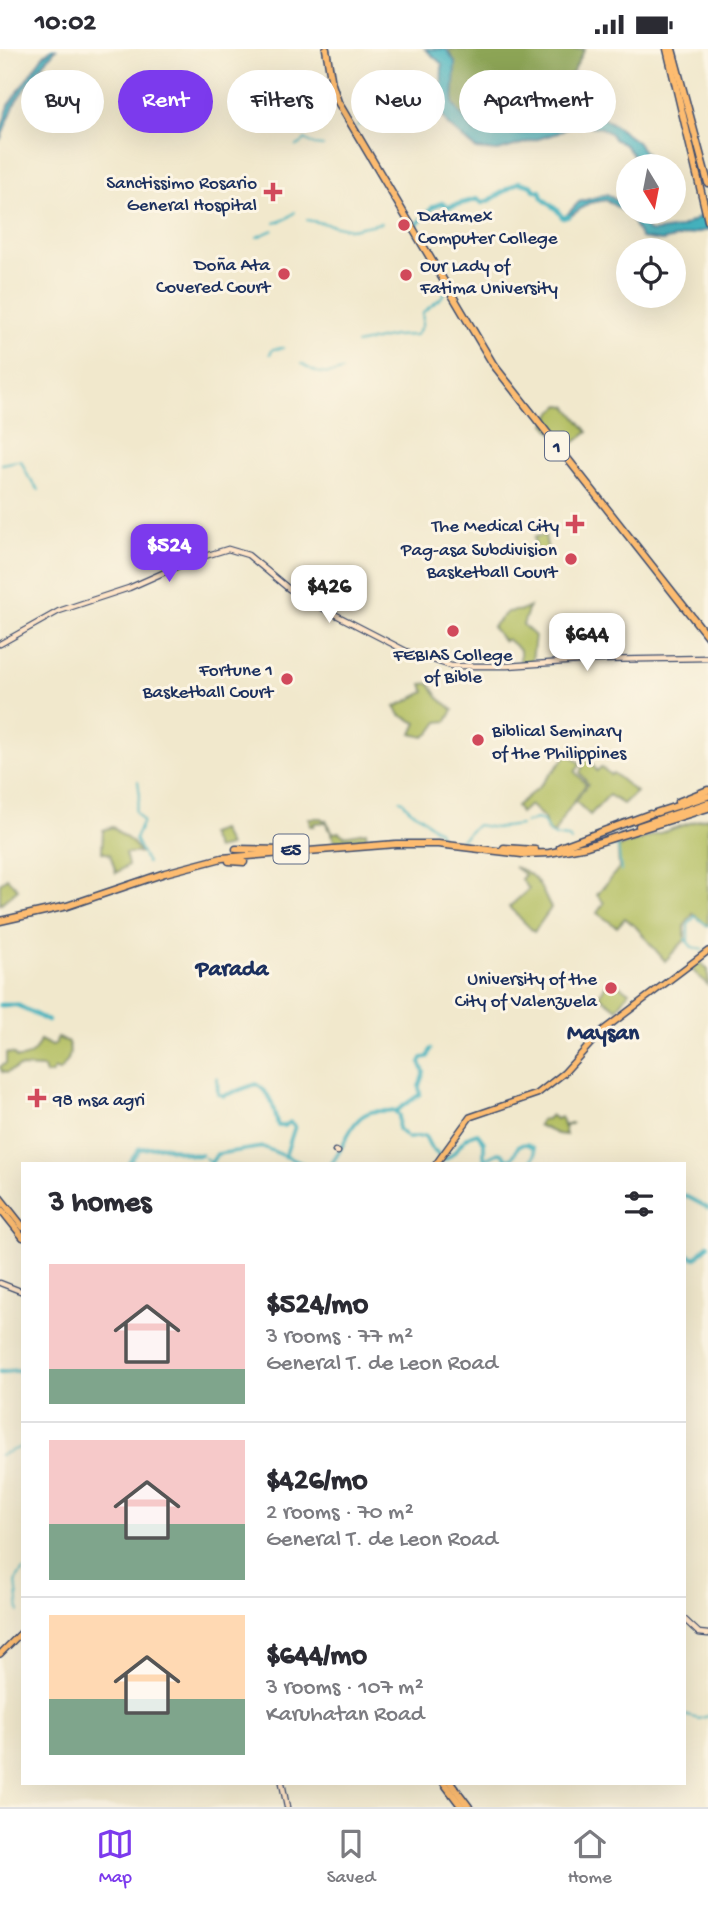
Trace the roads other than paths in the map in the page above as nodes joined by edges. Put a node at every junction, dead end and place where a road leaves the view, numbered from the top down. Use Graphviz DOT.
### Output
graph roads {
  1 [pos="326,49"];
  2 [pos="669,49"];
  3 [pos="708,183"];
  4 [pos="708,221"];
  5 [pos="708,636"];
  6 [pos="0,644"];
  7 [pos="708,658"];
  8 [pos="708,790"];
  9 [pos="708,796"];
  10 [pos="708,803"];
  11 [pos="667,809"];
  12 [pos="708,809"];
  13 [pos="236,849"];
  14 [pos="568,849"];
  15 [pos="283,850"];
  16 [pos="244,862"];
  17 [pos="165,873"];
  18 [pos="0,919"];
  19 [pos="708,951"];
  20 [pos="439,1160"];
  21 [pos="0,1198"];
  22 [pos="0,1208"];
  23 [pos="21,1224"];
  24 [pos="21,1234"];
  25 [pos="0,1283"];
  26 [pos="21,1291"];
  27 [pos="686,1621"];
  28 [pos="21,1632"];
  29 [pos="708,1634"];
  30 [pos="0,1654"];
  31 [pos="282,1785"];
  32 [pos="446,1785"];
  33 [pos="452,1785"];
  34 [pos="287,1807"];
  35 [pos="462,1807"];
  36 [pos="469,1807"];
  1 -- 5 [label="highway, 1"];
  2 -- 3 [label="highway"];
  2 -- 4 [label="highway"];
  6 -- 7 [label="main road"];
  8 -- 11 [label="highway"];
  9 -- 11 [label="highway, E5"];
  10 -- 14 [label="highway, E5"];
  11 -- 15 [label="highway, E5"];
  12 -- 14 [label="highway"];
  13 -- 15 [label="highway"];
  14 -- 17 [label="highway, E5"];
  15 -- 18 [label="highway, E5"];
  16 -- 17 [label="highway"];
  17 -- 18 [label="highway, E5"];
  19 -- 20 [label="main road"];
  21 -- 23 [label="highway"];
  22 -- 24 [label="highway"];
  25 -- 26 [label="main road"];
  27 -- 29 [label="main road"];
  28 -- 30 [label="main road"];
  31 -- 34 [label="main road"];
  32 -- 35 [label="highway"];
  33 -- 36 [label="highway"];
}
